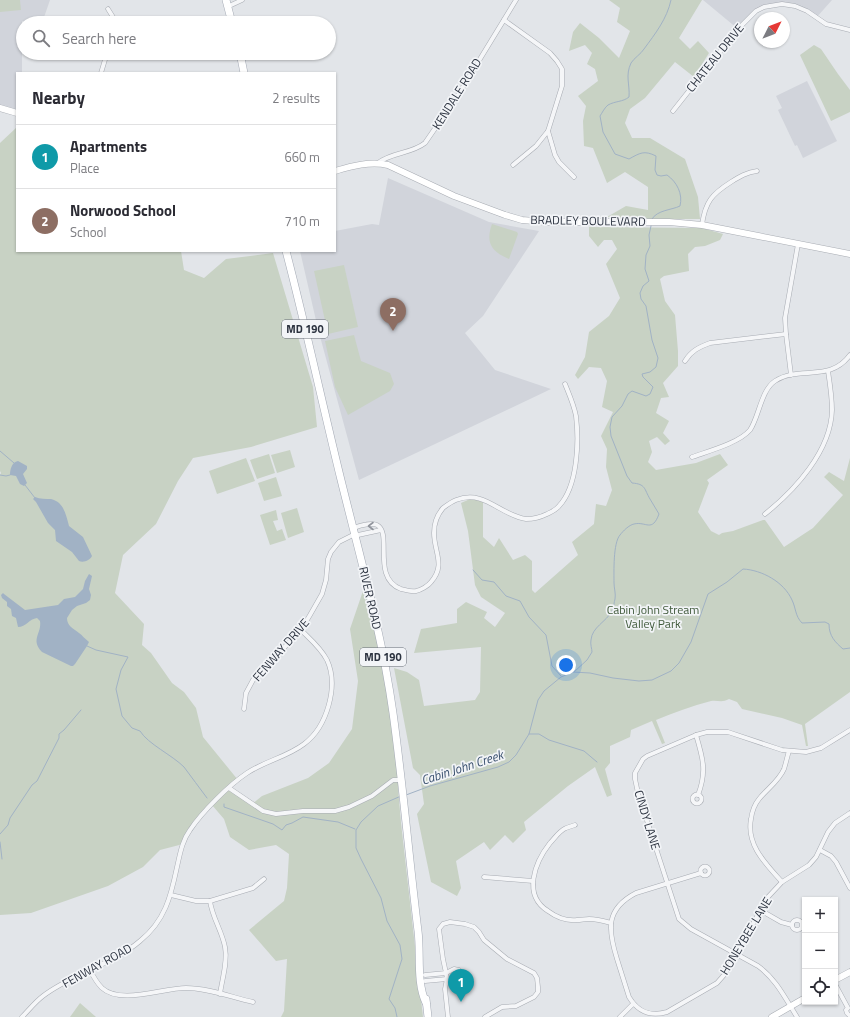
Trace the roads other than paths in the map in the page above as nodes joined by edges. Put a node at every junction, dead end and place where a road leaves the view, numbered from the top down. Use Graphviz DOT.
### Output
graph roads {
  1 [pos="242,0"];
  2 [pos="516,0"];
  3 [pos="226,3"];
  4 [pos="108,9"];
  5 [pos="112,16"];
  6 [pos="230,16"];
  7 [pos="504,20"];
  8 [pos="850,30"];
  9 [pos="105,60"];
  10 [pos="241,60"];
  11 [pos="101,72"];
  12 [pos="244,72"];
  13 [pos="0,108"];
  14 [pos="673,111"];
  15 [pos="16,113"];
  16 [pos="548,131"];
  17 [pos="378,163"];
  18 [pos="513,165"];
  19 [pos="336,171"];
  20 [pos="756,171"];
  21 [pos="574,177"];
  22 [pos="702,224"];
  23 [pos="798,244"];
  24 [pos="286,252"];
  25 [pos="850,254"];
  26 [pos="786,334"];
  27 [pos="850,355"];
  28 [pos="685,361"];
  29 [pos="828,371"];
  30 [pos="791,375"];
  31 [pos="565,384"];
  32 [pos="692,457"];
  33 [pos="765,514"];
  34 [pos="381,530"];
  35 [pos="354,531"];
  36 [pos="301,630"];
  37 [pos="244,709"];
  38 [pos="850,730"];
  39 [pos="696,736"];
  40 [pos="789,751"];
  41 [pos="400,780"];
  42 [pos="229,788"];
  43 [pos="698,795"];
  44 [pos="850,813"];
  45 [pos="575,826"];
  46 [pos="820,850"];
  47 [pos="701,873"];
  48 [pos="484,877"];
  49 [pos="264,879"];
  50 [pos="533,881"];
  51 [pos="782,882"];
  52 [pos="667,883"];
  53 [pos="850,888"];
  54 [pos="171,895"];
  55 [pos="210,901"];
  56 [pos="760,910"];
  57 [pos="611,922"];
  58 [pos="792,925"];
  59 [pos="419,952"];
  60 [pos="736,954"];
  61 [pos="90,970"];
  62 [pos="850,972"];
  63 [pos="446,973"];
  64 [pos="425,978"];
  65 [pos="838,978"];
  66 [pos="447,979"];
  67 [pos="838,989"];
  68 [pos="220,994"];
  69 [pos="802,1000"];
  70 [pos="253,1002"];
  71 [pos="426,1003"];
  72 [pos="633,1004"];
  73 [pos="790,1006"];
  74 [pos="849,1008"];
  75 [pos="850,1016"];
  76 [pos="22,1017"];
  77 [pos="428,1017"];
  78 [pos="448,1017"];
  79 [pos="484,1017"];
  80 [pos="620,1017"];
  81 [pos="772,1017"];
  82 [pos="797,1017"];
  1 -- 3 [label="street"];
  2 -- 7 [label="street, KENDALE ROAD"];
  3 -- 6 [label="main road"];
  4 -- 5 [label="street"];
  7 -- 16 [label="street"];
  7 -- 17 [label="street, KENDALE ROAD"];
  8 -- 14 [label="street, CHATEAU DRIVE"];
  9 -- 11 [label="street"];
  10 -- 12 [label="main road"];
  13 -- 15 [label="main road"];
  16 -- 18 [label="street"];
  16 -- 21 [label="street"];
  17 -- 19 [label="main road, BRADLEY BOULEVARD"];
  17 -- 22 [label="main road, BRADLEY BOULEVARD"];
  20 -- 22 [label="street"];
  22 -- 23 [label="main road, BRADLEY BOULEVARD"];
  23 -- 25 [label="main road, BRADLEY BOULEVARD"];
  23 -- 26 [label="street"];
  24 -- 35 [label="main road, RIVER ROAD / MD 190"];
  26 -- 28 [label="street"];
  26 -- 30 [label="street"];
  27 -- 29 [label="street"];
  29 -- 30 [label="street"];
  29 -- 33 [label="street"];
  30 -- 32 [label="street"];
  31 -- 34 [label="street"];
  34 -- 35 [label="street"];
  34 -- 35 [label="street, one-way"];
  35 -- 36 [label="street, FENWAY DRIVE"];
  35 -- 41 [label="main road, RIVER ROAD / MD 190"];
  36 -- 37 [label="street, FENWAY DRIVE"];
  36 -- 42 [label="street, FENWAY ROAD"];
  38 -- 40 [label="street, CINDY LANE"];
  39 -- 40 [label="street, CINDY LANE"];
  39 -- 43 [label="street"];
  39 -- 52 [label="street, CINDY LANE"];
  40 -- 51 [label="street"];
  41 -- 42 [label="street"];
  41 -- 59 [label="main road, RIVER ROAD / MD 190"];
  42 -- 54 [label="street, FENWAY ROAD"];
  44 -- 46 [label="street, HONEYBEE LANE"];
  45 -- 50 [label="street"];
  46 -- 51 [label="street, HONEYBEE LANE"];
  46 -- 53 [label="street"];
  47 -- 52 [label="street"];
  48 -- 50 [label="street"];
  49 -- 55 [label="street"];
  50 -- 57 [label="street"];
  51 -- 56 [label="street, HONEYBEE LANE"];
  52 -- 57 [label="street"];
  52 -- 60 [label="street, CINDY LANE"];
  54 -- 55 [label="street"];
  54 -- 61 [label="street, FENWAY ROAD"];
  55 -- 68 [label="street"];
  56 -- 58 [label="street"];
  56 -- 60 [label="street, HONEYBEE LANE"];
  57 -- 72 [label="street"];
  59 -- 64 [label="main road, RIVER ROAD / MD 190"];
  59 -- 71 [label="main road, RIVER ROAD / MD 190"];
  60 -- 72 [label="street, HONEYBEE LANE"];
  60 -- 73 [label="street, CINDY LANE"];
  61 -- 68 [label="street"];
  61 -- 76 [label="street, FENWAY ROAD"];
  62 -- 65 [label="main road"];
  63 -- 64 [label="street"];
  63 -- 66 [label="street"];
  63 -- 66 [label="street"];
  63 -- 79 [label="street"];
  64 -- 66 [label="street"];
  64 -- 71 [label="main road, RIVER ROAD / MD 190"];
  66 -- 78 [label="street"];
  67 -- 74 [label="street"];
  68 -- 70 [label="street"];
  69 -- 73 [label="main road"];
  71 -- 77 [label="main road, RIVER ROAD / MD 190"];
  72 -- 80 [label="street"];
  73 -- 81 [label="main road"];
  73 -- 82 [label="street, CINDY LANE"];
  74 -- 75 [label="street"];
}
